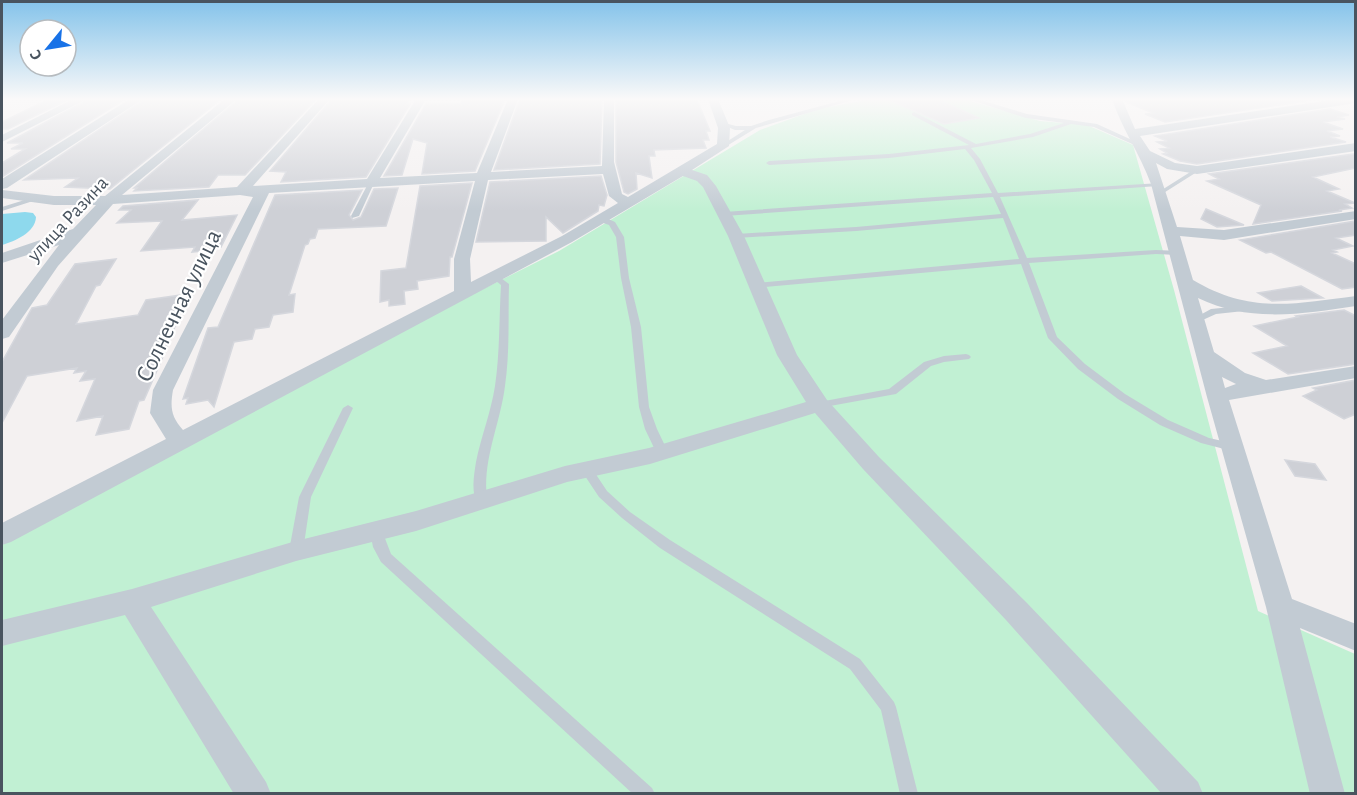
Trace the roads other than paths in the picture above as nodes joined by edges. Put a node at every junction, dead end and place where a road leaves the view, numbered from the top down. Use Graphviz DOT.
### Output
graph roads {
  1 [pos="79,136"];
  2 [pos="187,136"];
  3 [pos="291,136"];
  4 [pos="399,136"];
  5 [pos="498,136"];
  6 [pos="609,136"];
  7 [pos="725,136"];
  8 [pos="739,136"];
  9 [pos="952,136"];
  10 [pos="1030,136"];
  11 [pos="1127,136"];
  12 [pos="1138,136"];
  13 [pos="1151,136"];
  14 [pos="1141,141"];
  15 [pos="723,146"];
  16 [pos="971,147"];
  17 [pos="1356,147"];
  18 [pos="769,163"];
  19 [pos="609,170"];
  20 [pos="1197,170"];
  21 [pos="682,171"];
  22 [pos="483,175"];
  23 [pos="372,181"];
  24 [pos="2,185"];
  25 [pos="264,189"];
  26 [pos="242,190"];
  27 [pos="2,194"];
  28 [pos="995,195"];
  29 [pos="1160,196"];
  30 [pos="111,198"];
  31 [pos="31,200"];
  32 [pos="629,202"];
  33 [pos="2,209"];
  34 [pos="252,210"];
  35 [pos="724,214"];
  36 [pos="1356,215"];
  37 [pos="355,216"];
  38 [pos="1004,216"];
  39 [pos="601,219"];
  40 [pos="82,228"];
  41 [pos="1171,231"];
  42 [pos="1217,235"];
  43 [pos="736,236"];
  44 [pos="38,247"];
  45 [pos="61,251"];
  46 [pos="1178,253"];
  47 [pos="2,258"];
  48 [pos="1023,261"];
  49 [pos="462,267"];
  50 [pos="494,276"];
  51 [pos="1186,283"];
  52 [pos="757,286"];
  53 [pos="463,292"];
  54 [pos="1356,301"];
  55 [pos="1247,309"];
  56 [pos="1196,320"];
  57 [pos="2,333"];
  58 [pos="1205,354"];
  59 [pos="966,357"];
  60 [pos="1356,372"];
  61 [pos="1270,386"];
  62 [pos="1217,397"];
  63 [pos="819,405"];
  64 [pos="348,408"];
  65 [pos="181,441"];
  66 [pos="1232,447"];
  67 [pos="662,452"];
  68 [pos="587,470"];
  69 [pos="481,500"];
  70 [pos="376,532"];
  71 [pos="2,535"];
  72 [pos="296,551"];
  73 [pos="132,601"];
  74 [pos="1280,607"];
  75 [pos="2,633"];
  76 [pos="1356,638"];
  77 [pos="254,794"];
  78 [pos="646,794"];
  79 [pos="909,794"];
  80 [pos="1186,794"];
  81 [pos="1328,794"];
  1 -- 24 [label="street"];
  2 -- 30 [label="street, улица Разина"];
  3 -- 26 [label="street"];
  4 -- 23 [label="street"];
  5 -- 22 [label="street"];
  6 -- 19 [label="street"];
  7 -- 15 [label="street"];
  8 -- 15 [label="lane"];
  9 -- 16 [label="lane"];
  10 -- 16 [label="lane"];
  11 -- 14 [label="lane"];
  12 -- 14 [label="street"];
  13 -- 14 [label="street"];
  14 -- 20 [label="street"];
  14 -- 29 [label="street"];
  15 -- 21 [label="street"];
  16 -- 18 [label="lane"];
  16 -- 28 [label="lane"];
  17 -- 20 [label="street"];
  19 -- 22 [label="street"];
  19 -- 32 [label="street"];
  20 -- 29 [label="lane"];
  21 -- 32 [label="street"];
  21 -- 35 [label="street"];
  22 -- 23 [label="street"];
  22 -- 49 [label="street"];
  23 -- 25 [label="street"];
  23 -- 37 [label="lane"];
  25 -- 26 [label="street"];
  25 -- 34 [label="street, Солнечная улица"];
  26 -- 30 [label="street"];
  26 -- 34 [label="street"];
  27 -- 31 [label="street"];
  28 -- 29 [label="lane"];
  28 -- 35 [label="lane"];
  28 -- 38 [label="lane"];
  29 -- 41 [label="street"];
  29 -- 42 [label="street"];
  30 -- 31 [label="street"];
  30 -- 40 [label="street, улица Разина"];
  31 -- 33 [label="lane"];
  32 -- 39 [label="street"];
  34 -- 65 [label="street, Солнечная улица"];
  35 -- 43 [label="street"];
  36 -- 42 [label="street"];
  38 -- 43 [label="lane"];
  38 -- 48 [label="lane"];
  39 -- 50 [label="street"];
  39 -- 67 [label="lane"];
  40 -- 44 [label="street"];
  40 -- 45 [label="street, улица Разина"];
  41 -- 42 [label="street"];
  41 -- 46 [label="street"];
  43 -- 52 [label="street"];
  44 -- 45 [label="street"];
  44 -- 47 [label="street"];
  45 -- 57 [label="street, улица Разина"];
  46 -- 48 [label="lane"];
  46 -- 51 [label="street"];
  48 -- 52 [label="lane"];
  48 -- 66 [label="lane"];
  49 -- 50 [label="street"];
  49 -- 53 [label="street"];
  50 -- 53 [label="street"];
  50 -- 69 [label="lane"];
  51 -- 55 [label="street"];
  51 -- 56 [label="street"];
  52 -- 63 [label="street"];
  53 -- 65 [label="street"];
  54 -- 55 [label="street"];
  55 -- 56 [label="lane"];
  56 -- 58 [label="street"];
  58 -- 61 [label="street"];
  58 -- 62 [label="street"];
  59 -- 63 [label="lane"];
  60 -- 61 [label="street"];
  61 -- 62 [label="street"];
  62 -- 66 [label="street"];
  63 -- 67 [label="street"];
  63 -- 80 [label="street"];
  64 -- 72 [label="lane"];
  65 -- 71 [label="street"];
  66 -- 74 [label="street"];
  67 -- 68 [label="street"];
  68 -- 69 [label="street"];
  68 -- 79 [label="lane"];
  69 -- 70 [label="street"];
  70 -- 72 [label="street"];
  70 -- 78 [label="lane"];
  72 -- 73 [label="street"];
  73 -- 75 [label="street"];
  73 -- 77 [label="street"];
  74 -- 76 [label="street"];
  74 -- 81 [label="street"];
}
